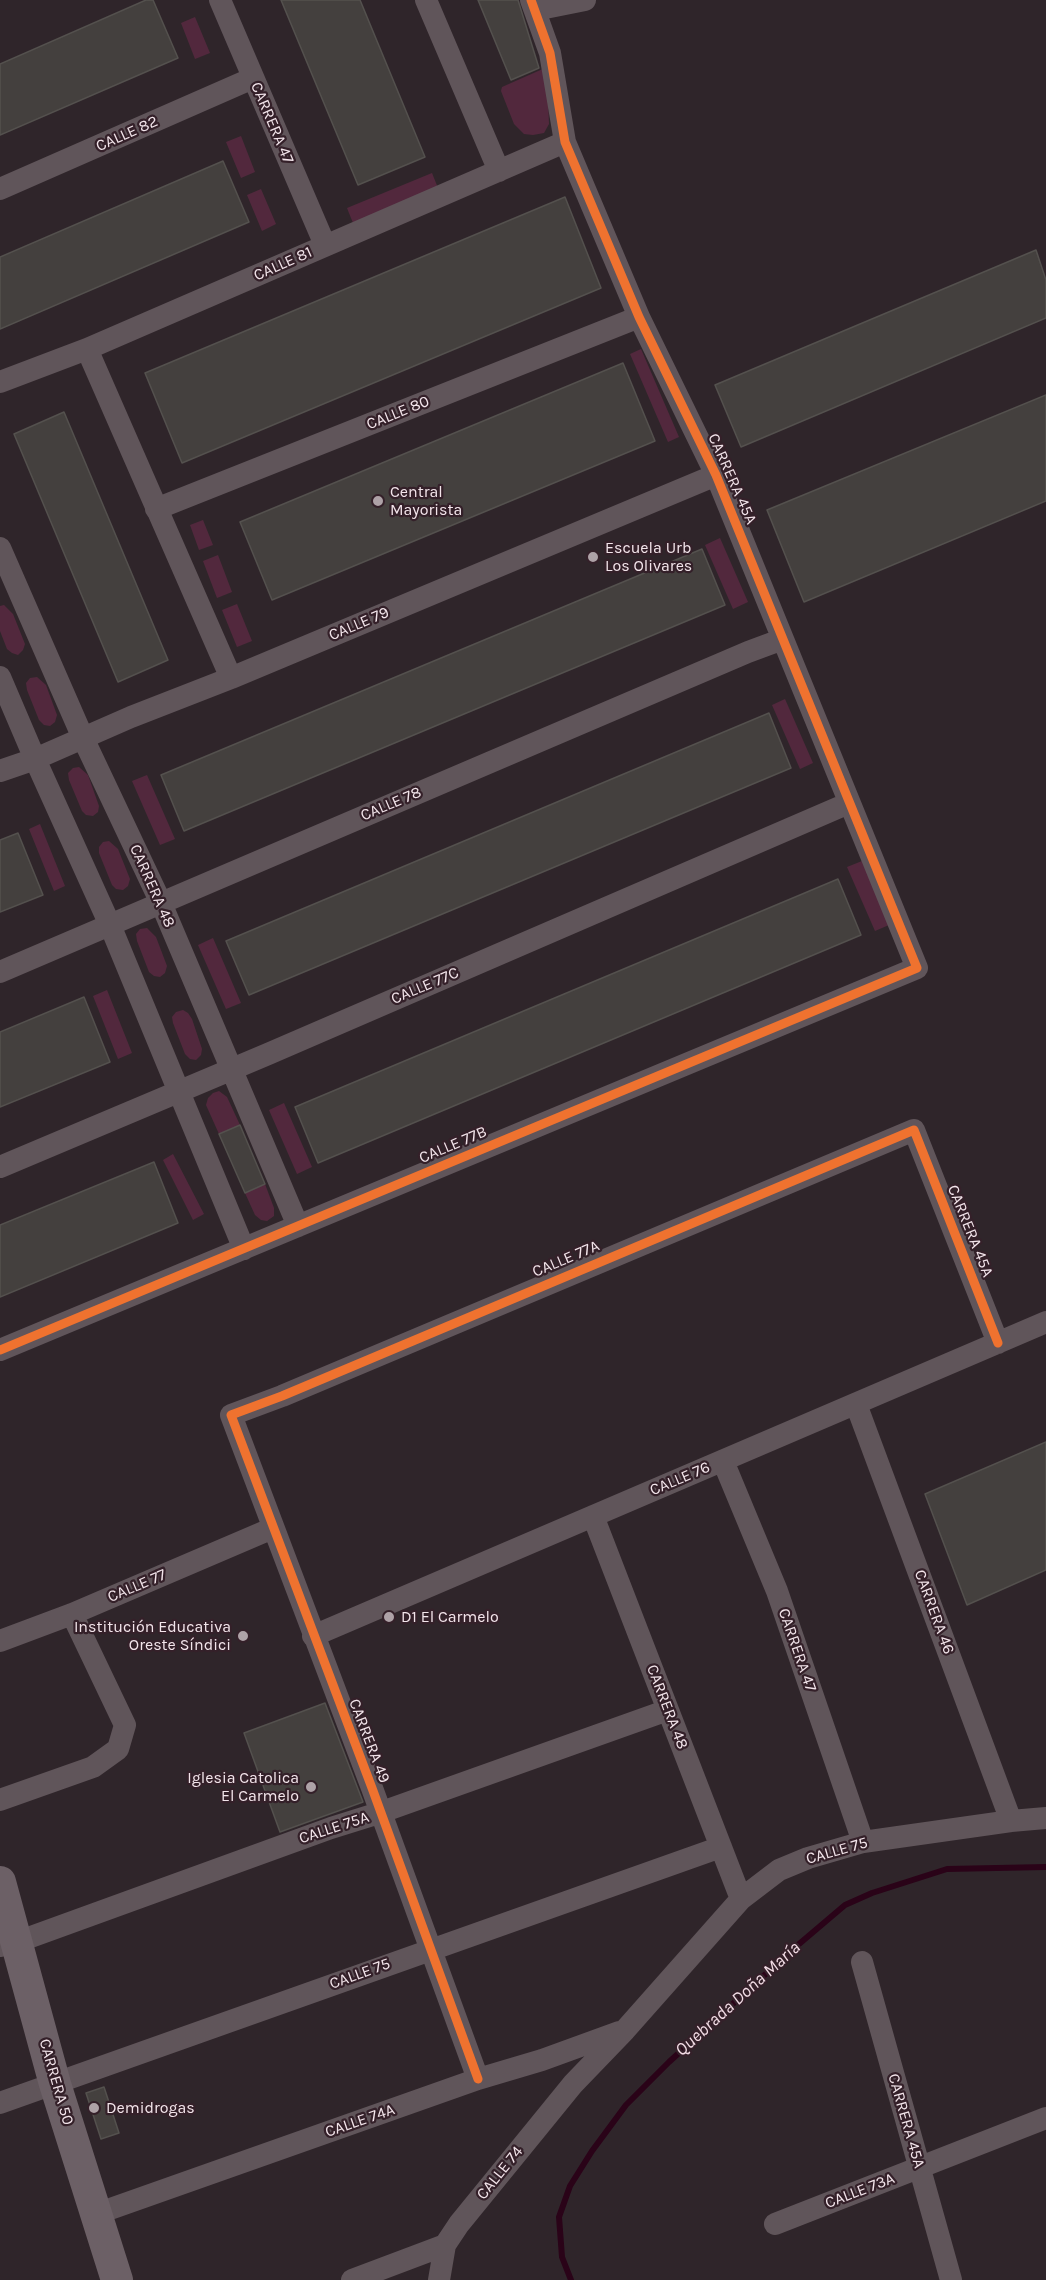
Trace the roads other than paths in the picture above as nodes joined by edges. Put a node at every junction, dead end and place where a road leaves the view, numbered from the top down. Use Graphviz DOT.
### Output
graph roads {
  1 [pos="220,0"];
  2 [pos="426,0"];
  3 [pos="585,0"];
  4 [pos="533,5"];
  5 [pos="254,78"];
  6 [pos="565,142"];
  7 [pos="499,171"];
  8 [pos="0,189"];
  9 [pos="325,245"];
  10 [pos="639,316"];
  11 [pos="87,349"];
  12 [pos="0,382"];
  13 [pos="716,475"];
  14 [pos="156,509"];
  15 [pos="0,548"];
  16 [pos="4,572"];
  17 [pos="783,639"];
  18 [pos="0,677"];
  19 [pos="231,678"];
  20 [pos="83,738"];
  21 [pos="35,759"];
  22 [pos="0,771"];
  23 [pos="849,803"];
  24 [pos="161,903"];
  25 [pos="110,925"];
  26 [pos="917,968"];
  27 [pos="0,972"];
  28 [pos="231,1068"];
  29 [pos="178,1090"];
  30 [pos="914,1130"];
  31 [pos="0,1167"];
  32 [pos="298,1226"];
  33 [pos="244,1248"];
  34 [pos="1046,1322"];
  35 [pos="998,1343"];
  36 [pos="0,1350"];
  37 [pos="856,1404"];
  38 [pos="231,1415"];
  39 [pos="723,1461"];
  40 [pos="593,1516"];
  41 [pos="273,1528"];
  42 [pos="72,1614"];
  43 [pos="313,1636"];
  44 [pos="0,1641"];
  45 [pos="668,1710"];
  46 [pos="0,1800"];
  47 [pos="379,1813"];
  48 [pos="1046,1818"];
  49 [pos="1011,1821"];
  50 [pos="863,1842"];
  51 [pos="721,1847"];
  52 [pos="0,1882"];
  53 [pos="741,1899"];
  54 [pos="8,1944"];
  55 [pos="429,1949"];
  56 [pos="862,1962"];
  57 [pos="625,2030"];
  58 [pos="542,2060"];
  59 [pos="478,2079"];
  60 [pos="55,2084"];
  61 [pos="573,2084"];
  62 [pos="0,2103"];
  63 [pos="1046,2118"];
  64 [pos="920,2168"];
  65 [pos="96,2214"];
  66 [pos="775,2224"];
  67 [pos="445,2245"];
  68 [pos="117,2280"];
  69 [pos="352,2280"];
  70 [pos="439,2280"];
  71 [pos="951,2280"];
  1 -- 5 [label="street, CARRERA 47"];
  2 -- 7 [label="street"];
  3 -- 4 [label="street"];
  4 -- 6 [label="street, CARRERA 45A"];
  5 -- 8 [label="street, CALLE 82"];
  5 -- 9 [label="street, CARRERA 47"];
  6 -- 7 [label="street, CALLE 81"];
  6 -- 10 [label="street, CARRERA 45A"];
  7 -- 9 [label="street, CALLE 81"];
  9 -- 11 [label="street, CALLE 81"];
  10 -- 13 [label="street, CARRERA 45A"];
  10 -- 14 [label="street, CALLE 80"];
  11 -- 12 [label="street, CALLE 81"];
  11 -- 14 [label="street"];
  13 -- 17 [label="street, CARRERA 45A"];
  13 -- 19 [label="street, CALLE 79"];
  14 -- 19 [label="street"];
  15 -- 16 [label="street, CARRERA 48"];
  16 -- 20 [label="street, CARRERA 48"];
  17 -- 23 [label="street, CARRERA 45A"];
  17 -- 24 [label="street, CALLE 78"];
  18 -- 21 [label="street"];
  19 -- 20 [label="street, CALLE 79"];
  20 -- 21 [label="street, CALLE 79"];
  20 -- 24 [label="street, CARRERA 48"];
  21 -- 22 [label="street, CALLE 79"];
  21 -- 25 [label="street"];
  23 -- 26 [label="street, CARRERA 45A"];
  23 -- 28 [label="street, CALLE 77C"];
  24 -- 25 [label="street, CALLE 78"];
  24 -- 28 [label="street, CARRERA 48"];
  25 -- 27 [label="street, CALLE 78"];
  25 -- 29 [label="street"];
  26 -- 32 [label="street, CALLE 77B"];
  28 -- 29 [label="street, CALLE 77C"];
  28 -- 32 [label="street, CARRERA 48"];
  29 -- 31 [label="street, CALLE 77C"];
  29 -- 33 [label="street"];
  30 -- 35 [label="street, CARRERA 45A"];
  30 -- 38 [label="street, CALLE 77A"];
  32 -- 33 [label="street, CALLE 77B"];
  33 -- 36 [label="street, CALLE 77B"];
  34 -- 35 [label="street, CALLE 76"];
  35 -- 37 [label="street, CALLE 76"];
  37 -- 39 [label="street, CALLE 76"];
  37 -- 49 [label="street, CARRERA 46"];
  38 -- 41 [label="street, CARRERA 49"];
  39 -- 40 [label="street, CALLE 76"];
  39 -- 50 [label="street, CARRERA 47"];
  40 -- 43 [label="street, CALLE 76"];
  40 -- 45 [label="street, CARRERA 48"];
  41 -- 42 [label="street, CALLE 77"];
  41 -- 43 [label="street, CARRERA 49"];
  42 -- 44 [label="street, CALLE 77"];
  42 -- 46 [label="street"];
  43 -- 47 [label="street, CARRERA 49"];
  45 -- 47 [label="street, CALLE 75A"];
  45 -- 51 [label="street, CARRERA 48"];
  47 -- 54 [label="street, CALLE 75A"];
  47 -- 55 [label="street, CARRERA 49"];
  48 -- 49 [label="street, CALLE 75"];
  49 -- 50 [label="street, CALLE 75"];
  50 -- 53 [label="street, CALLE 75"];
  51 -- 53 [label="street, CARRERA 48"];
  51 -- 55 [label="street, CALLE 75"];
  52 -- 54 [label="street, CARRERA 50"];
  53 -- 57 [label="street, CALLE 75"];
  54 -- 60 [label="street, CARRERA 50"];
  55 -- 59 [label="street, CARRERA 49"];
  55 -- 60 [label="street, CALLE 75"];
  56 -- 64 [label="street, CARRERA 45A"];
  57 -- 58 [label="street, CALLE 74A"];
  57 -- 61 [label="street, CALLE 74"];
  58 -- 59 [label="street, CALLE 74A"];
  58 -- 61 [label="street"];
  59 -- 65 [label="street, CALLE 74A"];
  60 -- 62 [label="street, CALLE 75"];
  60 -- 65 [label="street, CARRERA 50"];
  61 -- 67 [label="street, CALLE 74"];
  63 -- 64 [label="street, CALLE 73A"];
  64 -- 66 [label="street, CALLE 73A"];
  64 -- 71 [label="street, CARRERA 45A"];
  65 -- 68 [label="street, CARRERA 50"];
  67 -- 69 [label="street"];
  67 -- 70 [label="street"];
}
